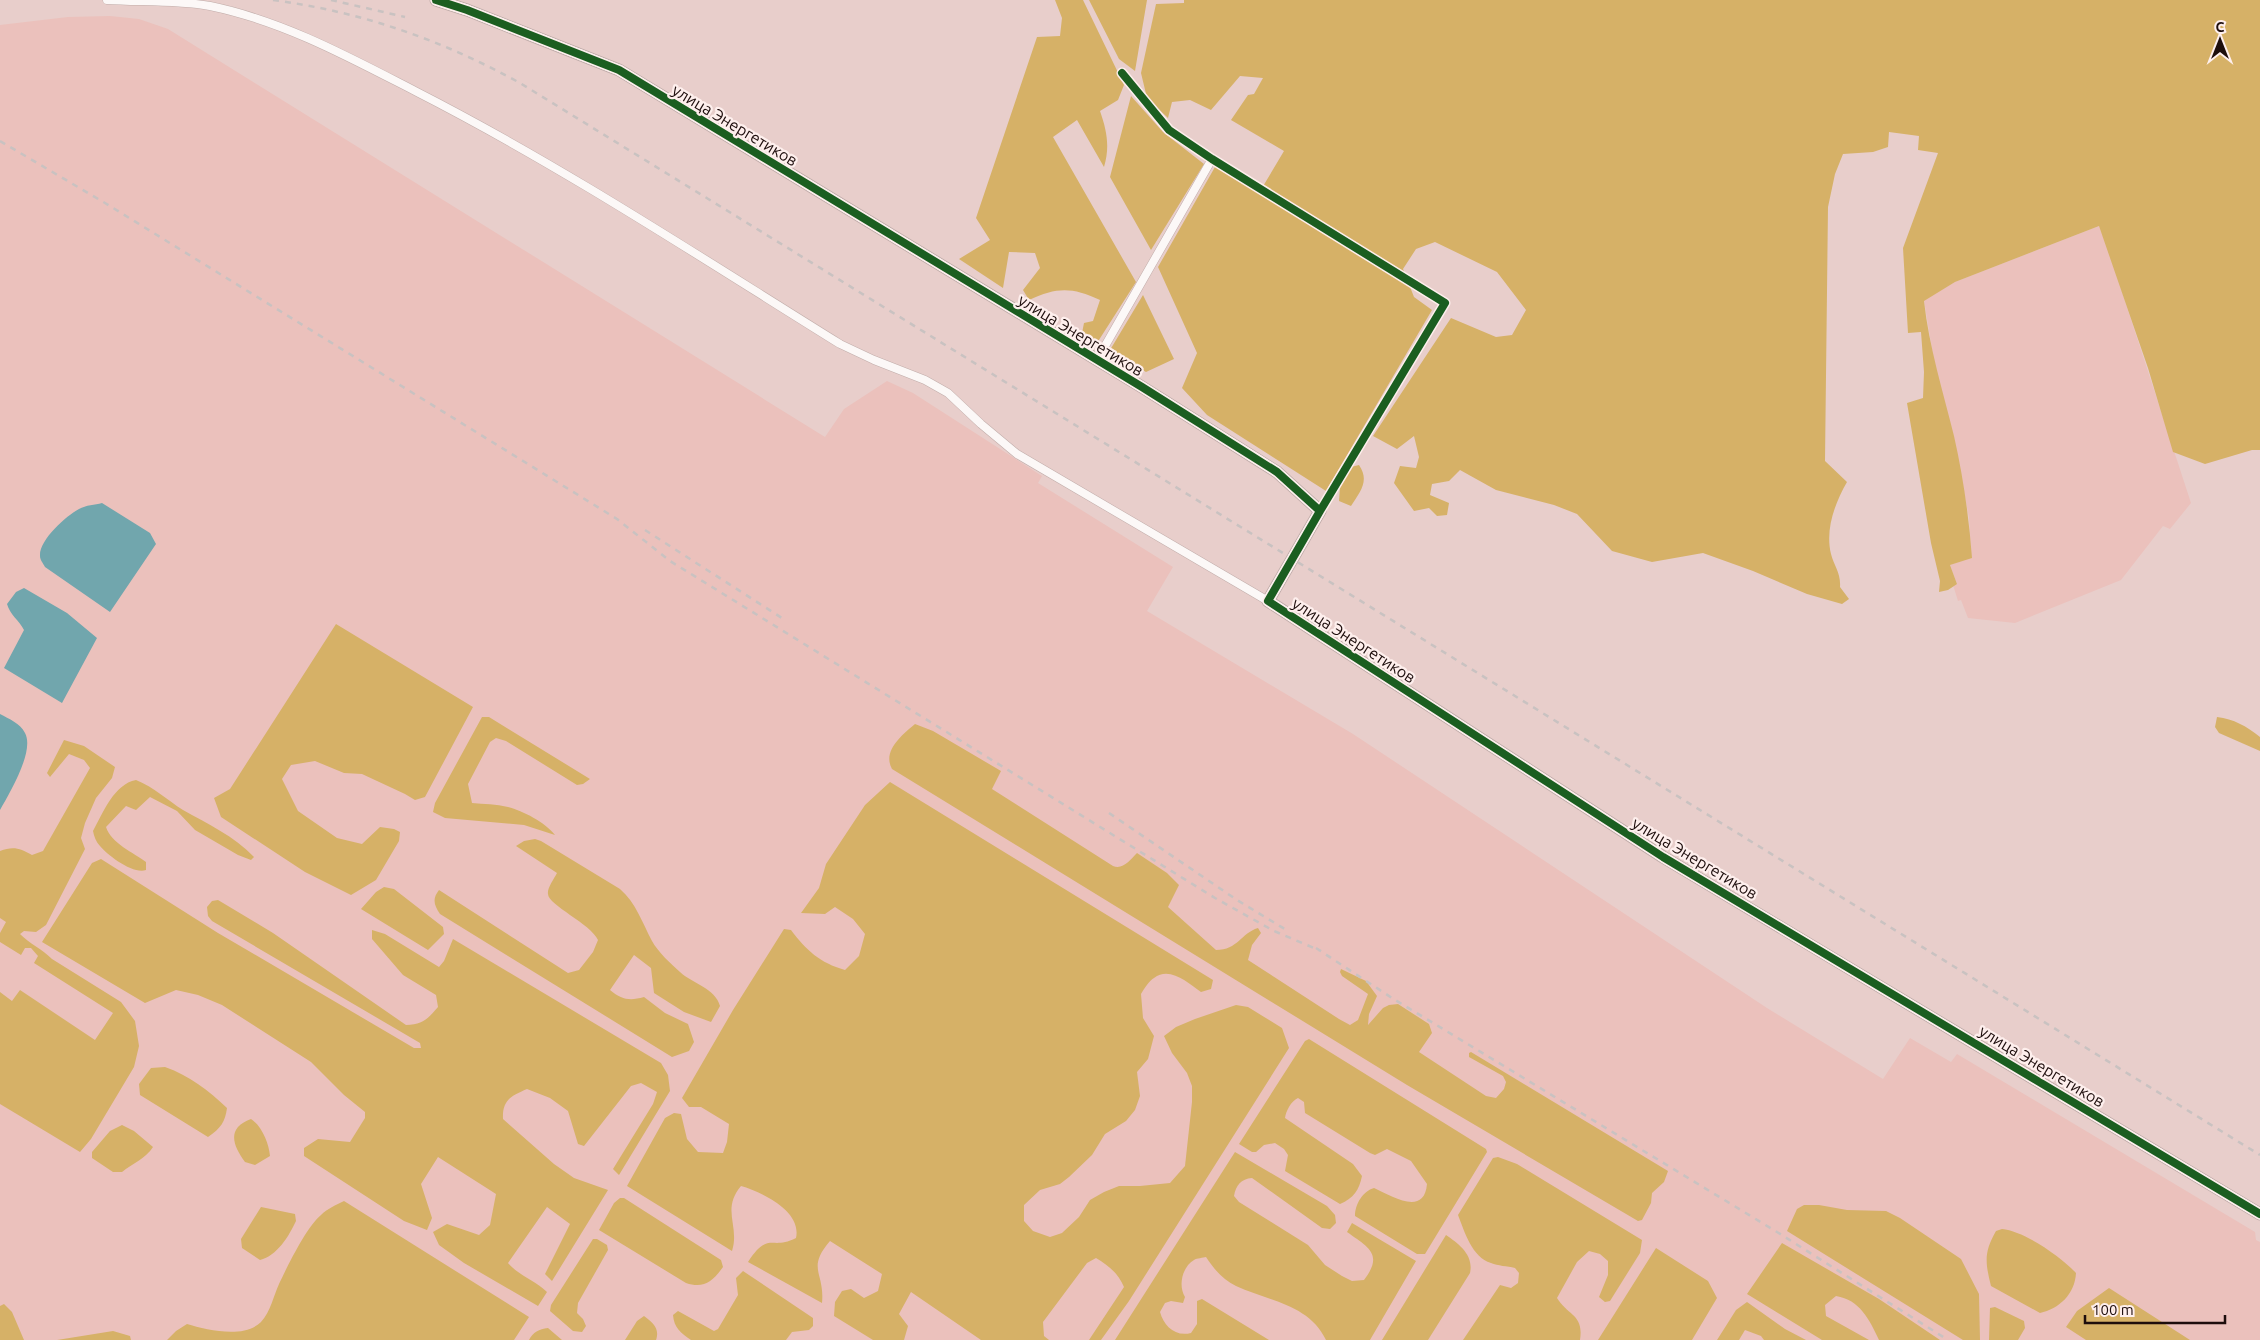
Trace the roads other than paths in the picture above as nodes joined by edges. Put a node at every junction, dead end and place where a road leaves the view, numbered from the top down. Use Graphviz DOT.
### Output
graph roads {
  1 [pos="107,0"];
  2 [pos="436,0"];
  3 [pos="1122,74"];
  4 [pos="1212,160"];
  5 [pos="1097,360"];
  6 [pos="1320,511"];
  7 [pos="1268,601"];
  8 [pos="2260,1214"];
  1 -- 7 [label="street"];
  2 -- 5 [label="street, улица Энергетиков"];
  3 -- 4 [label="street"];
  4 -- 5 [label="street"];
  4 -- 6 [label="street"];
  5 -- 6 [label="street, улица Энергетиков"];
  6 -- 7 [label="street, улица Энергетиков"];
  7 -- 8 [label="street, улица Энергетиков"];
}
